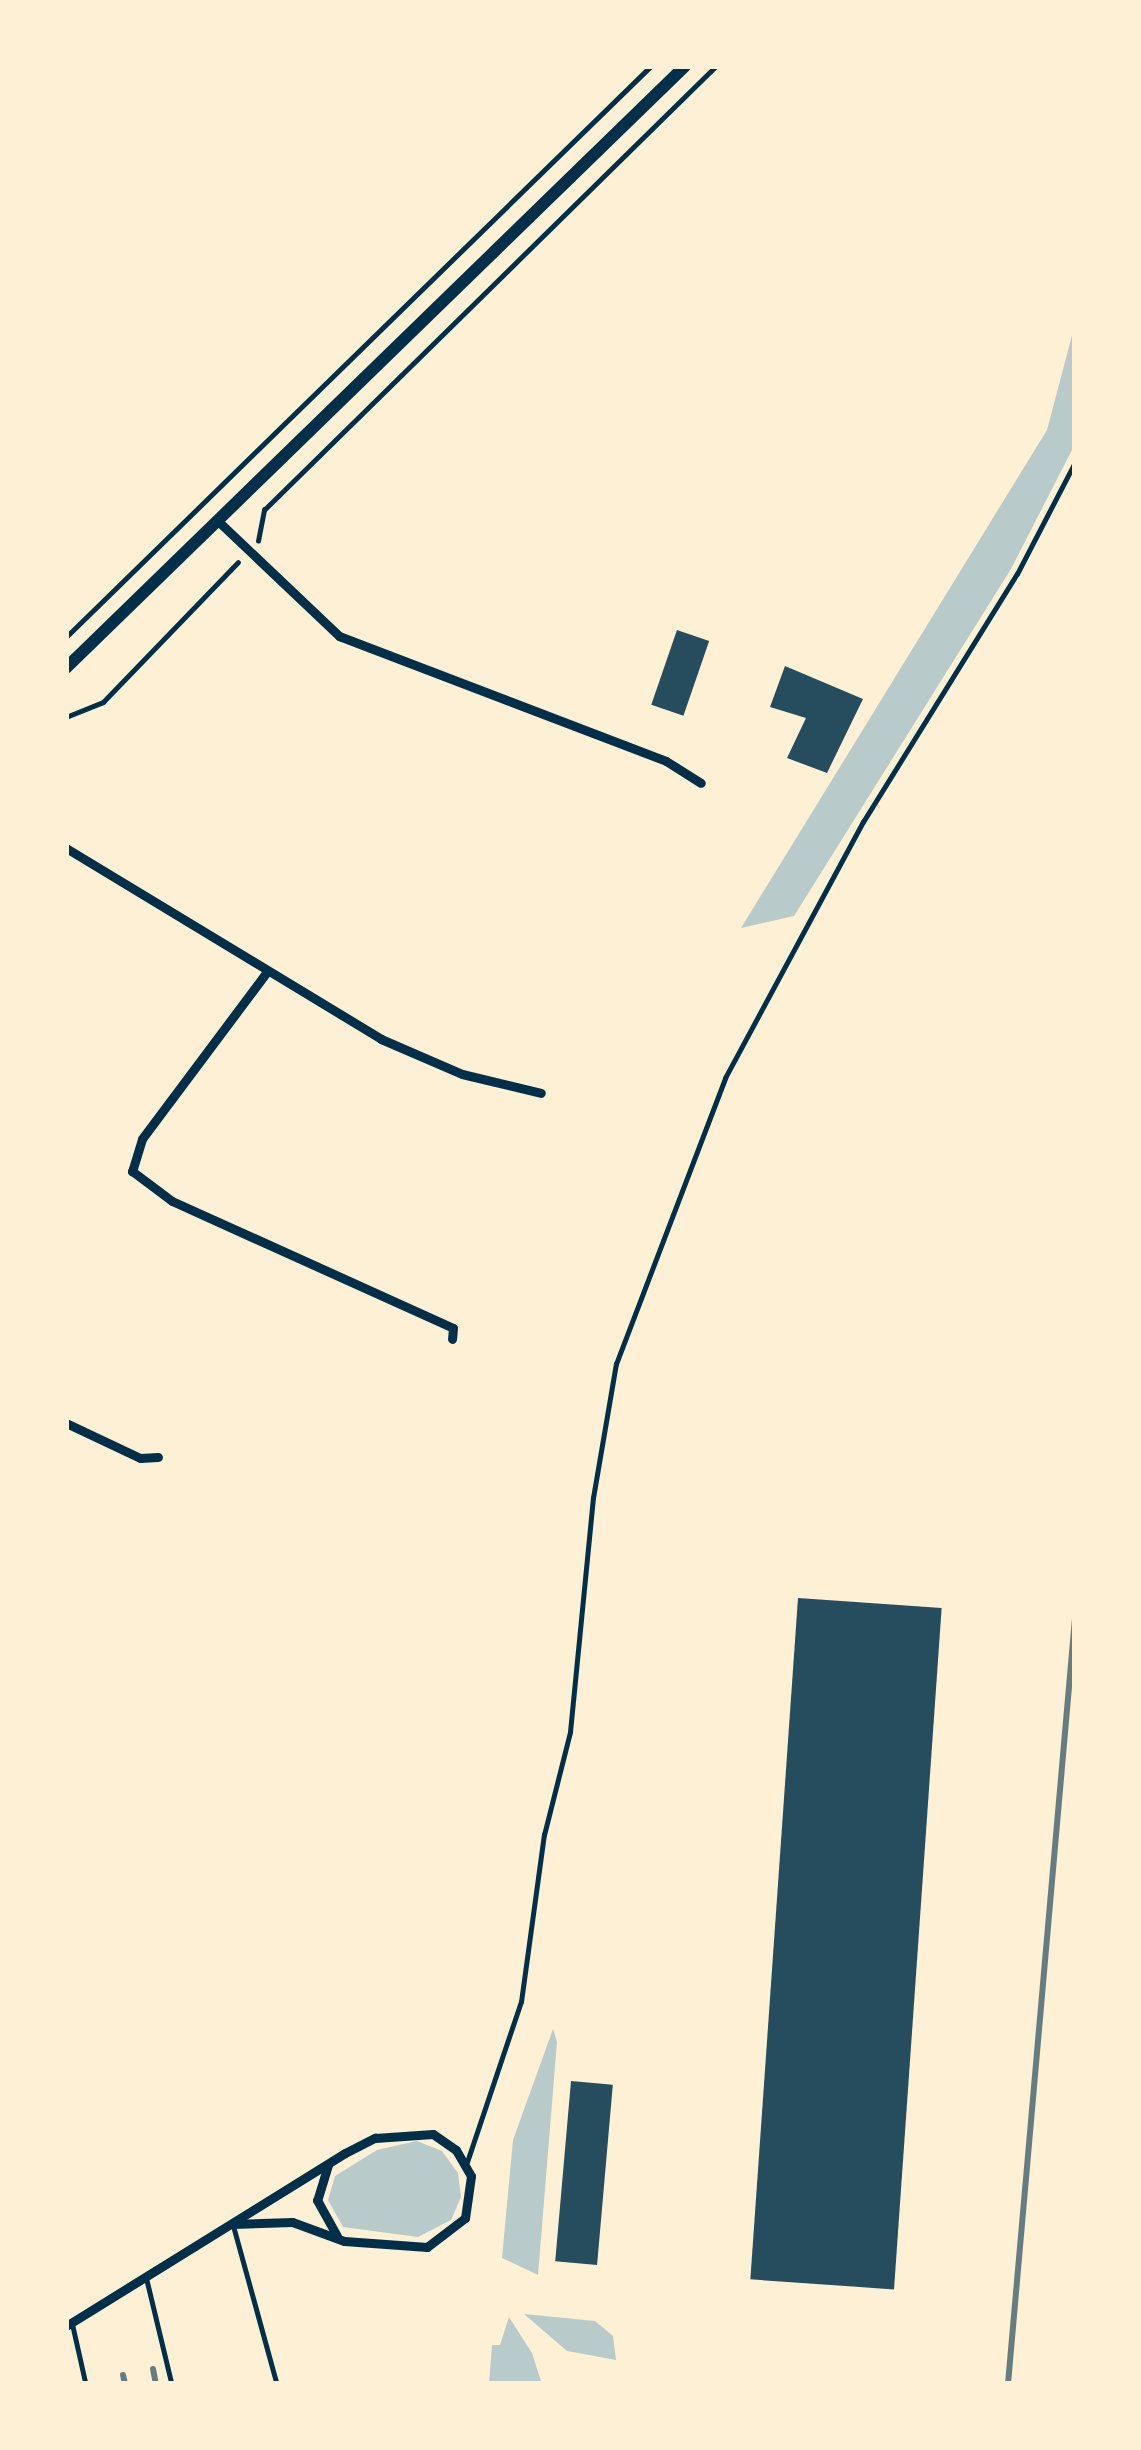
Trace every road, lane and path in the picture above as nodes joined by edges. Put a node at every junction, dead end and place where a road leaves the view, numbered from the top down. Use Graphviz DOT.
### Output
graph roads {
  1 [pos="651,66"];
  2 [pos="685,66"];
  3 [pos="716,66"];
  4 [pos="1075,463"];
  5 [pos="219,522"];
  6 [pos="254,547"];
  7 [pos="240,561"];
  8 [pos="66,638"];
  9 [pos="66,670"];
  10 [pos="66,716"];
  11 [pos="701,783"];
  12 [pos="66,848"];
  13 [pos="266,973"];
  14 [pos="542,1093"];
  15 [pos="452,1339"];
  16 [pos="66,1423"];
  17 [pos="158,1456"];
  18 [pos="337,2158"];
  19 [pos="466,2164"];
  20 [pos="233,2224"];
  21 [pos="350,2242"];
  22 [pos="146,2276"];
  23 [pos="69,2324"];
  24 [pos="86,2384"];
  25 [pos="172,2384"];
  26 [pos="277,2384"];
  1 -- 8 [label="path"];
  2 -- 5 [label="main road"];
  3 -- 6 [label="path"];
  4 -- 19 [label="lane"];
  5 -- 9 [label="main road"];
  5 -- 11 [label="street"];
  7 -- 10 [label="path"];
  12 -- 13 [label="street"];
  13 -- 14 [label="street"];
  13 -- 15 [label="street"];
  16 -- 17 [label="street"];
  18 -- 19 [label="street"];
  18 -- 20 [label="street"];
  18 -- 21 [label="street"];
  19 -- 21 [label="street"];
  20 -- 21 [label="street"];
  20 -- 22 [label="street"];
  20 -- 26 [label="lane"];
  22 -- 23 [label="street"];
  22 -- 25 [label="lane"];
  23 -- 24 [label="lane"];
}
